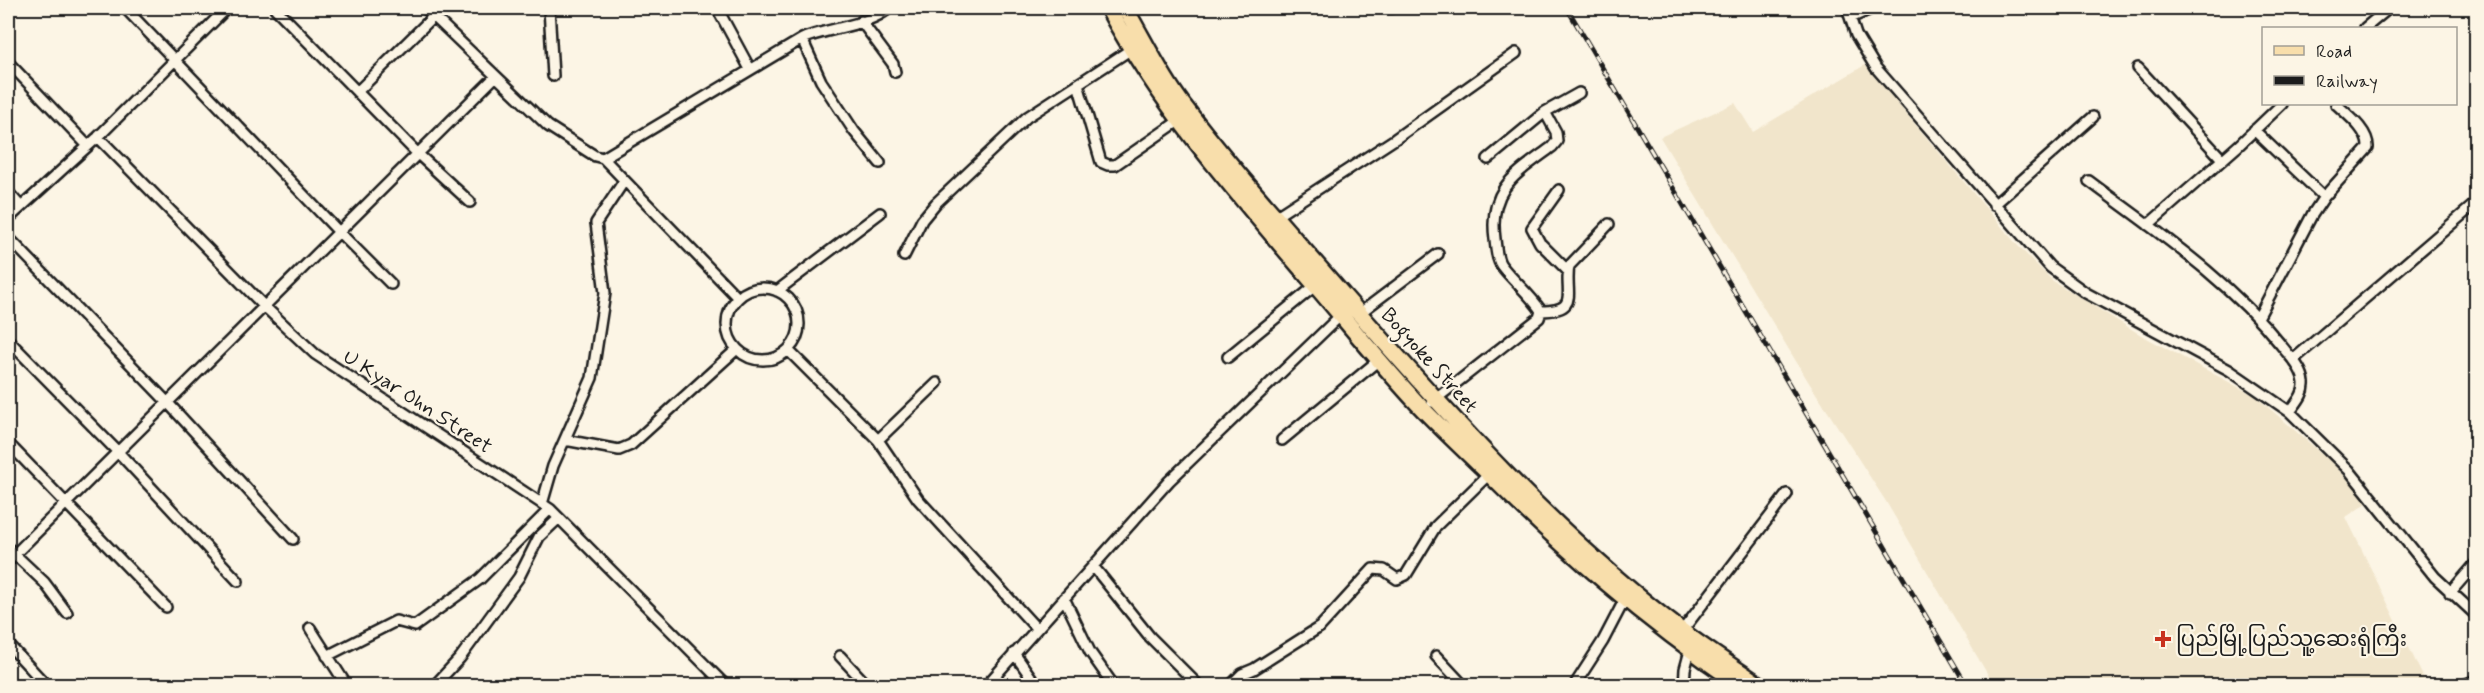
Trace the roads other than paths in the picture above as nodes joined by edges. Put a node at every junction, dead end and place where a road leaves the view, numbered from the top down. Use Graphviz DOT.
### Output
graph roads {
  1 [pos="125,8"];
  2 [pos="227,8"];
  3 [pos="275,8"];
  4 [pos="425,8"];
  5 [pos="549,8"];
  6 [pos="717,8"];
  7 [pos="1108,8"];
  8 [pos="1125,8"];
  9 [pos="1847,8"];
  10 [pos="1873,8"];
  11 [pos="2374,8"];
  12 [pos="2389,8"];
  13 [pos="886,9"];
  14 [pos="2381,15"];
  15 [pos="434,16"];
  16 [pos="1851,18"];
  17 [pos="861,21"];
  18 [pos="2366,27"];
  19 [pos="802,39"];
  20 [pos="1130,50"];
  21 [pos="1516,53"];
  22 [pos="174,60"];
  23 [pos="8,62"];
  24 [pos="2138,68"];
  25 [pos="750,69"];
  26 [pos="895,72"];
  27 [pos="553,76"];
  28 [pos="495,77"];
  29 [pos="1078,84"];
  30 [pos="357,92"];
  31 [pos="1579,93"];
  32 [pos="2281,105"];
  33 [pos="2337,105"];
  34 [pos="1545,112"];
  35 [pos="2093,117"];
  36 [pos="1180,120"];
  37 [pos="2254,130"];
  38 [pos="98,137"];
  39 [pos="88,146"];
  40 [pos="418,154"];
  41 [pos="603,158"];
  42 [pos="1488,159"];
  43 [pos="2222,159"];
  44 [pos="880,163"];
  45 [pos="624,181"];
  46 [pos="2089,181"];
  47 [pos="1559,190"];
  48 [pos="8,192"];
  49 [pos="2324,197"];
  50 [pos="470,202"];
  51 [pos="2476,203"];
  52 [pos="1994,205"];
  53 [pos="21,207"];
  54 [pos="880,213"];
  55 [pos="1275,217"];
  56 [pos="8,219"];
  57 [pos="1609,224"];
  58 [pos="2148,225"];
  59 [pos="339,232"];
  60 [pos="8,237"];
  61 [pos="1438,254"];
  62 [pos="904,256"];
  63 [pos="1568,271"];
  64 [pos="391,284"];
  65 [pos="1316,285"];
  66 [pos="777,291"];
  67 [pos="738,298"];
  68 [pos="264,306"];
  69 [pos="1541,311"];
  70 [pos="1360,314"];
  71 [pos="1341,315"];
  72 [pos="2258,318"];
  73 [pos="8,340"];
  74 [pos="737,349"];
  75 [pos="788,350"];
  76 [pos="1228,357"];
  77 [pos="1380,359"];
  78 [pos="2293,360"];
  79 [pos="937,383"];
  80 [pos="168,403"];
  81 [pos="1430,404"];
  82 [pos="2290,412"];
  83 [pos="565,440"];
  84 [pos="878,440"];
  85 [pos="1282,440"];
  86 [pos="8,443"];
  87 [pos="118,453"];
  88 [pos="1489,474"];
  89 [pos="1787,494"];
  90 [pos="66,505"];
  91 [pos="546,507"];
  92 [pos="559,518"];
  93 [pos="293,539"];
  94 [pos="10,554"];
  95 [pos="2476,563"];
  96 [pos="1093,566"];
  97 [pos="238,581"];
  98 [pos="2450,593"];
  99 [pos="1627,594"];
  100 [pos="1064,598"];
  101 [pos="166,607"];
  102 [pos="67,613"];
  103 [pos="2476,615"];
  104 [pos="310,628"];
  105 [pos="1037,628"];
  106 [pos="1685,640"];
  107 [pos="8,644"];
  108 [pos="1014,653"];
  109 [pos="327,656"];
  110 [pos="840,656"];
  111 [pos="1436,656"];
  112 [pos="2476,680"];
  113 [pos="47,686"];
  114 [pos="347,686"];
  115 [pos="434,686"];
  116 [pos="726,686"];
  117 [pos="868,686"];
  118 [pos="986,686"];
  119 [pos="1037,686"];
  120 [pos="1114,686"];
  121 [pos="1199,686"];
  122 [pos="1230,686"];
  123 [pos="1464,686"];
  124 [pos="1574,686"];
  125 [pos="1684,686"];
  126 [pos="1742,686"];
  127 [pos="1761,686"];
  128 [pos="2462,686"];
  1 -- 22 [label="street"];
  2 -- 22 [label="street"];
  3 -- 30 [label="street"];
  4 -- 15 [label="street"];
  5 -- 27 [label="street"];
  6 -- 25 [label="street"];
  7 -- 20 [label="main road, Bogyoke Street"];
  8 -- 55 [label="main road, Bogyoke Street"];
  9 -- 16 [label="street"];
  10 -- 16 [label="street"];
  11 -- 14 [label="street"];
  12 -- 14 [label="street"];
  13 -- 17 [label="street"];
  14 -- 18 [label="street"];
  15 -- 28 [label="street"];
  15 -- 30 [label="street"];
  16 -- 52 [label="street"];
  17 -- 19 [label="street"];
  17 -- 26 [label="street"];
  19 -- 25 [label="street"];
  19 -- 44 [label="street"];
  20 -- 29 [label="street"];
  20 -- 36 [label="main road, Bogyoke Street"];
  21 -- 55 [label="street"];
  22 -- 38 [label="street"];
  22 -- 59 [label="street"];
  23 -- 39 [label="street"];
  24 -- 43 [label="street"];
  25 -- 41 [label="street"];
  28 -- 40 [label="street"];
  28 -- 41 [label="street"];
  29 -- 36 [label="street"];
  29 -- 62 [label="street"];
  30 -- 40 [label="street"];
  31 -- 34 [label="street"];
  32 -- 37 [label="street"];
  33 -- 49 [label="street"];
  34 -- 42 [label="street"];
  34 -- 69 [label="street"];
  35 -- 52 [label="street"];
  36 -- 65 [label="main road, Bogyoke Street"];
  37 -- 43 [label="street"];
  37 -- 49 [label="street"];
  38 -- 39 [label="street"];
  38 -- 68 [label="street, U Kyar Ohn Street"];
  39 -- 53 [label="street"];
  40 -- 50 [label="street"];
  40 -- 59 [label="street"];
  41 -- 45 [label="street"];
  43 -- 58 [label="street"];
  45 -- 67 [label="street"];
  45 -- 83 [label="street"];
  46 -- 58 [label="street"];
  47 -- 63 [label="street"];
  48 -- 53 [label="street"];
  49 -- 72 [label="street"];
  51 -- 78 [label="street"];
  52 -- 82 [label="street"];
  53 -- 56 [label="street"];
  54 -- 66 [label="street"];
  55 -- 70 [label="main road, Bogyoke Street"];
  57 -- 63 [label="street"];
  58 -- 72 [label="street"];
  59 -- 64 [label="street"];
  59 -- 68 [label="street"];
  60 -- 80 [label="street"];
  61 -- 70 [label="street"];
  63 -- 69 [label="street"];
  65 -- 71 [label="main road, Bogyoke Street"];
  65 -- 76 [label="street"];
  66 -- 67 [label="street"];
  66 -- 75 [label="street"];
  67 -- 74 [label="street"];
  68 -- 80 [label="street"];
  68 -- 91 [label="street, U Kyar Ohn Street"];
  69 -- 81 [label="street"];
  70 -- 81 [label="main road, Bogyoke Street"];
  71 -- 77 [label="main road, Bogyoke Street"];
  71 -- 96 [label="street"];
  72 -- 78 [label="street"];
  73 -- 87 [label="street"];
  74 -- 75 [label="street"];
  74 -- 83 [label="street"];
  75 -- 84 [label="street"];
  77 -- 81 [label="main road, Bogyoke Street"];
  77 -- 85 [label="street"];
  78 -- 82 [label="street"];
  79 -- 84 [label="street"];
  80 -- 87 [label="street"];
  80 -- 93 [label="street"];
  81 -- 88 [label="main road, Bogyoke Street"];
  81 -- 99 [label="main road, Bogyoke Street"];
  82 -- 98 [label="street"];
  83 -- 91 [label="street"];
  84 -- 105 [label="street"];
  86 -- 90 [label="street"];
  87 -- 90 [label="street"];
  87 -- 97 [label="street"];
  88 -- 99 [label="main road, Bogyoke Street"];
  88 -- 122 [label="street"];
  89 -- 106 [label="street"];
  90 -- 94 [label="street"];
  90 -- 101 [label="street"];
  91 -- 92 [label="street, U Kyar Ohn Street"];
  91 -- 109 [label="street"];
  92 -- 115 [label="street"];
  92 -- 116 [label="street, U Kyar Ohn Street"];
  94 -- 102 [label="street"];
  95 -- 98 [label="street"];
  96 -- 100 [label="street"];
  96 -- 121 [label="street"];
  98 -- 103 [label="street"];
  99 -- 106 [label="main road, Bogyoke Street"];
  99 -- 124 [label="street"];
  100 -- 105 [label="street"];
  100 -- 120 [label="street"];
  104 -- 109 [label="street"];
  105 -- 108 [label="street"];
  106 -- 125 [label="street"];
  106 -- 126 [label="main road, Bogyoke Street"];
  106 -- 127 [label="main road, Bogyoke Street"];
  107 -- 113 [label="street"];
  108 -- 118 [label="street"];
  108 -- 119 [label="street"];
  109 -- 114 [label="street"];
  110 -- 117 [label="street"];
  111 -- 123 [label="street"];
  112 -- 128 [label="street"];
}
